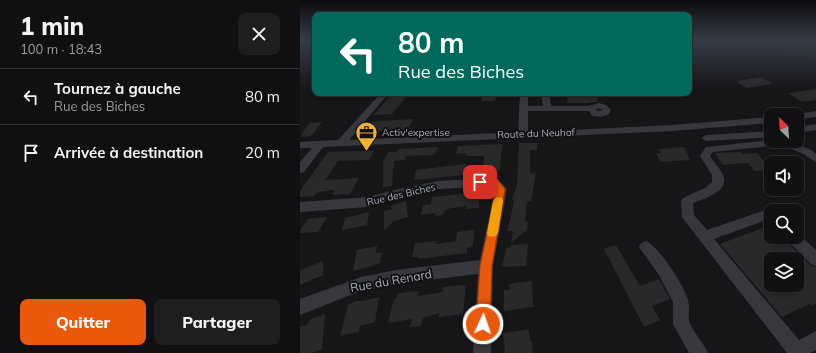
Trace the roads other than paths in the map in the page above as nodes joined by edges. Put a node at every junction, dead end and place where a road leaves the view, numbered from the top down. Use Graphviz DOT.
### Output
graph roads {
  1 [pos="382,96"];
  2 [pos="524,96"];
  3 [pos="545,96"];
  4 [pos="547,108"];
  5 [pos="524,109"];
  6 [pos="591,109"];
  7 [pos="816,114"];
  8 [pos="804,115"];
  9 [pos="764,121"];
  10 [pos="816,127"];
  11 [pos="804,129"];
  12 [pos="523,134"];
  13 [pos="764,134"];
  14 [pos="706,138"];
  15 [pos="342,142"];
  16 [pos="322,143"];
  17 [pos="300,144"];
  18 [pos="764,144"];
  19 [pos="797,148"];
  20 [pos="816,159"];
  21 [pos="300,169"];
  22 [pos="300,207"];
  23 [pos="764,215"];
  24 [pos="704,237"];
  25 [pos="800,244"];
  26 [pos="646,247"];
  27 [pos="816,259"];
  28 [pos="486,266"];
  29 [pos="300,307"];
  30 [pos="816,340"];
  31 [pos="482,353"];
  32 [pos="699,353"];
  1 -- 15 [label="street"];
  2 -- 5 [label="street"];
  3 -- 4 [label="street"];
  4 -- 5 [label="street"];
  4 -- 6 [label="street"];
  5 -- 12 [label="street"];
  7 -- 8 [label="street"];
  9 -- 12 [label="street, Route du Neuhof"];
  10 -- 11 [label="street"];
  12 -- 15 [label="street, Route du Neuhof"];
  13 -- 14 [label="street"];
  15 -- 16 [label="street, Route du Neuhof"];
  16 -- 17 [label="street, Route du Neuhof"];
  16 -- 21 [label="street"];
  18 -- 24 [label="street"];
  19 -- 20 [label="street"];
  22 -- 28 [label="street, Rue des Biches"];
  23 -- 24 [label="street"];
  24 -- 30 [label="street"];
  25 -- 27 [label="street"];
  26 -- 32 [label="street"];
  28 -- 29 [label="street, Rue du Renard"];
  28 -- 31 [label="street, Rue des Biches"];
}
